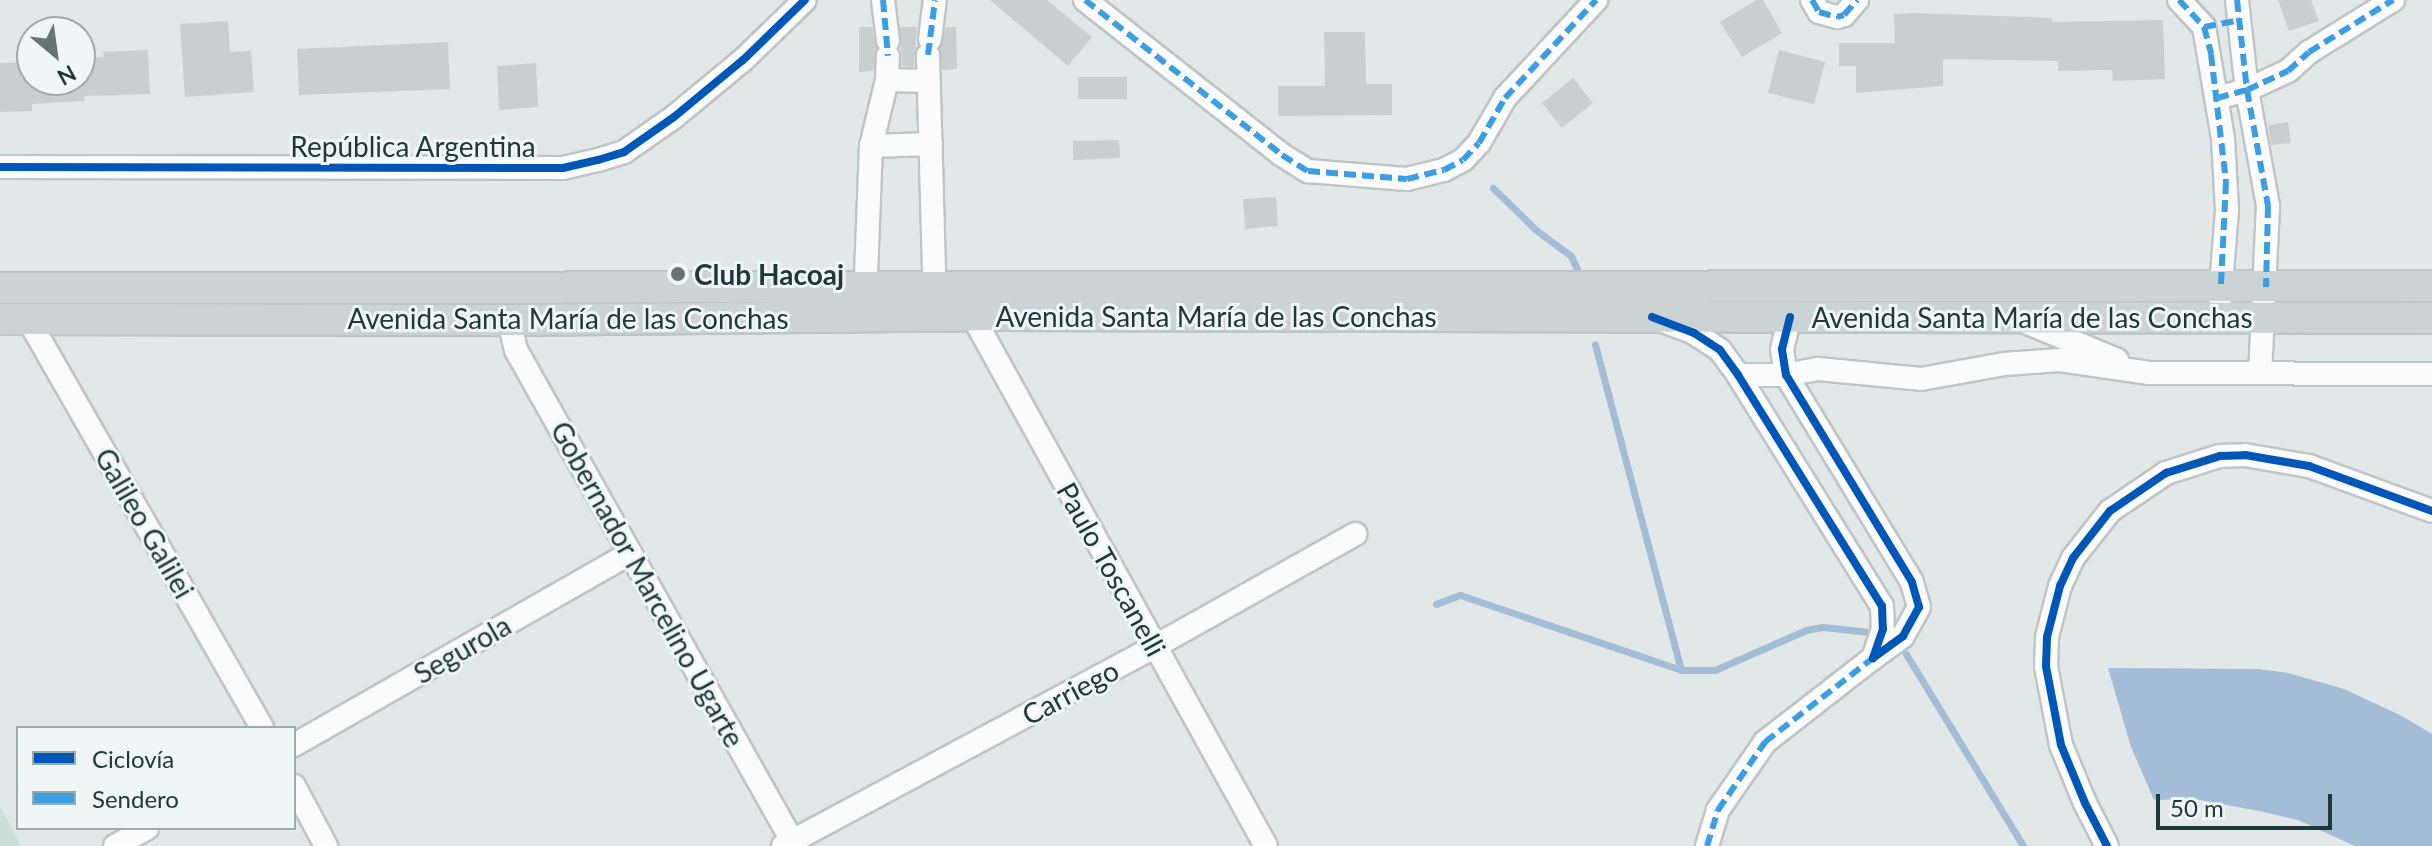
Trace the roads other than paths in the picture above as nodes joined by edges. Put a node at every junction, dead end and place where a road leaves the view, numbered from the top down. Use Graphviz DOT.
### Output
graph roads {
  1 [pos="786,0"];
  2 [pos="805,0"];
  3 [pos="883,0"];
  4 [pos="935,0"];
  5 [pos="1085,0"];
  6 [pos="1596,0"];
  7 [pos="1812,0"];
  8 [pos="1857,0"];
  9 [pos="2179,0"];
  10 [pos="2393,0"];
  11 [pos="2238,10"];
  12 [pos="779,25"];
  13 [pos="2204,27"];
  14 [pos="887,80"];
  15 [pos="927,81"];
  16 [pos="2247,90"];
  17 [pos="2217,98"];
  18 [pos="931,144"];
  19 [pos="871,146"];
  20 [pos="0,167"];
  21 [pos="2221,286"];
  22 [pos="2432,286"];
  23 [pos="2266,287"];
  24 [pos="0,288"];
  25 [pos="865,302"];
  26 [pos="935,302"];
  27 [pos="971,302"];
  28 [pos="2007,315"];
  29 [pos="2218,316"];
  30 [pos="1652,317"];
  31 [pos="1790,317"];
  32 [pos="2264,317"];
  33 [pos="2432,318"];
  34 [pos="14,319"];
  35 [pos="509,320"];
  36 [pos="2149,373"];
  37 [pos="2260,373"];
  38 [pos="2432,374"];
  39 [pos="1738,375"];
  40 [pos="1786,375"];
  41 [pos="2432,511"];
  42 [pos="1355,534"];
  43 [pos="630,553"];
  44 [pos="1154,647"];
  45 [pos="1873,658"];
  46 [pos="261,726"];
  47 [pos="296,744"];
  48 [pos="296,790"];
  49 [pos="143,830"];
  50 [pos="790,844"];
  51 [pos="115,846"];
  52 [pos="326,846"];
  53 [pos="1266,846"];
  54 [pos="1707,846"];
  55 [pos="2107,846"];
  1 -- 12 [label="street"];
  2 -- 12 [label="street, República Argentina"];
  3 -- 14 [label="street"];
  4 -- 15 [label="street"];
  5 -- 6 [label="street"];
  7 -- 8 [label="street"];
  9 -- 13 [label="street"];
  10 -- 16 [label="street"];
  11 -- 13 [label="street"];
  11 -- 16 [label="street"];
  12 -- 20 [label="street, República Argentina"];
  13 -- 17 [label="street"];
  14 -- 15 [label="street"];
  14 -- 19 [label="street"];
  15 -- 18 [label="street"];
  16 -- 17 [label="street"];
  16 -- 23 [label="street"];
  17 -- 21 [label="street"];
  18 -- 19 [label="street"];
  18 -- 26 [label="street"];
  19 -- 25 [label="street"];
  21 -- 23 [label="main road, Avenida Santa María de las Conchas"];
  21 -- 27 [label="main road, Avenida Santa María de las Conchas"];
  21 -- 29 [label="street"];
  22 -- 23 [label="main road, Avenida Santa María de las Conchas"];
  23 -- 32 [label="street"];
  24 -- 25 [label="main road, Avenida Santa María de las Conchas"];
  25 -- 26 [label="main road, Avenida Santa María de las Conchas"];
  25 -- 35 [label="main road, Avenida Santa María de las Conchas"];
  26 -- 27 [label="main road, Avenida Santa María de las Conchas"];
  27 -- 30 [label="main road, Avenida Santa María de las Conchas"];
  27 -- 44 [label="street, Paulo Toscanelli"];
  28 -- 29 [label="main road, Avenida Santa María de las Conchas"];
  28 -- 31 [label="main road, Avenida Santa María de las Conchas"];
  28 -- 36 [label="street"];
  29 -- 32 [label="main road, Avenida Santa María de las Conchas"];
  30 -- 31 [label="main road, Avenida Santa María de las Conchas"];
  30 -- 39 [label="street"];
  31 -- 40 [label="street"];
  32 -- 33 [label="main road, Avenida Santa María de las Conchas"];
  32 -- 37 [label="street"];
  34 -- 35 [label="main road, Avenida Santa María de las Conchas"];
  34 -- 46 [label="street, Galileo Galilei"];
  35 -- 43 [label="street, Gobernador Marcelino Ugarte"];
  36 -- 37 [label="street"];
  36 -- 40 [label="street"];
  37 -- 38 [label="street"];
  39 -- 40 [label="street"];
  39 -- 45 [label="street"];
  40 -- 45 [label="street"];
  41 -- 55 [label="street"];
  42 -- 44 [label="street, Carriego"];
  43 -- 47 [label="street, Segurola"];
  43 -- 50 [label="street, Gobernador Marcelino Ugarte"];
  44 -- 50 [label="street, Carriego"];
  44 -- 53 [label="street, Paulo Toscanelli"];
  45 -- 54 [label="street"];
  48 -- 52 [label="street"];
  49 -- 51 [label="street"];
}
